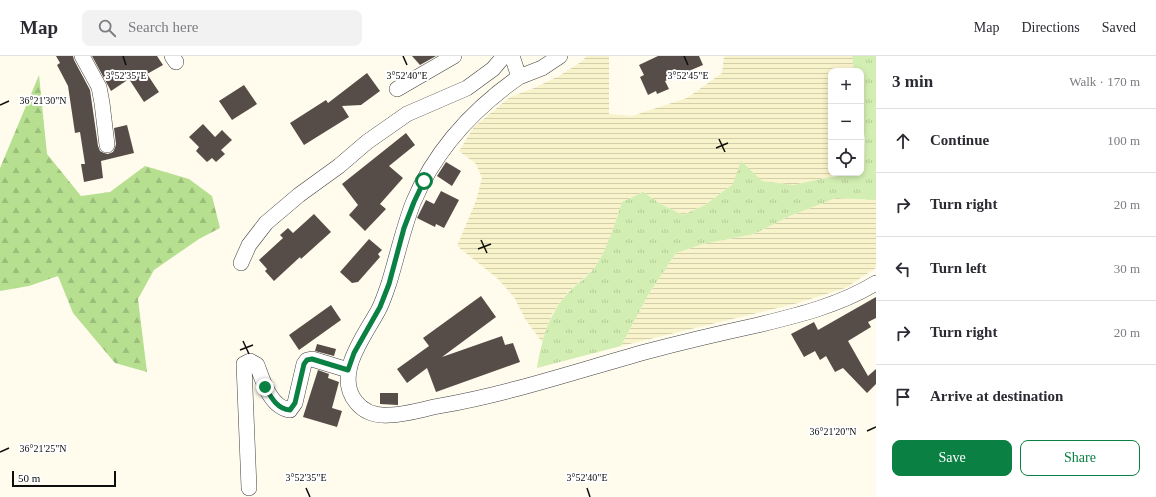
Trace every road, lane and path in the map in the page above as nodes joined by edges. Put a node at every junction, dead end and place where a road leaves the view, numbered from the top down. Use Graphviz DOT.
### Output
graph roads {
  1 [pos="82,56"];
  2 [pos="454,56"];
  3 [pos="504,56"];
  4 [pos="512,56"];
  5 [pos="560,56"];
  6 [pos="519,77"];
  7 [pos="397,89"];
  8 [pos="107,144"];
  9 [pos="241,263"];
  10 [pos="876,283"];
  11 [pos="348,370"];
  12 [pos="249,488"];
  1 -- 8 [label="street"];
  2 -- 7 [label="street"];
  3 -- 9 [label="street"];
  4 -- 6 [label="street"];
  5 -- 6 [label="street"];
  6 -- 11 [label="street"];
  10 -- 11 [label="street"];
  11 -- 12 [label="street"];
}
